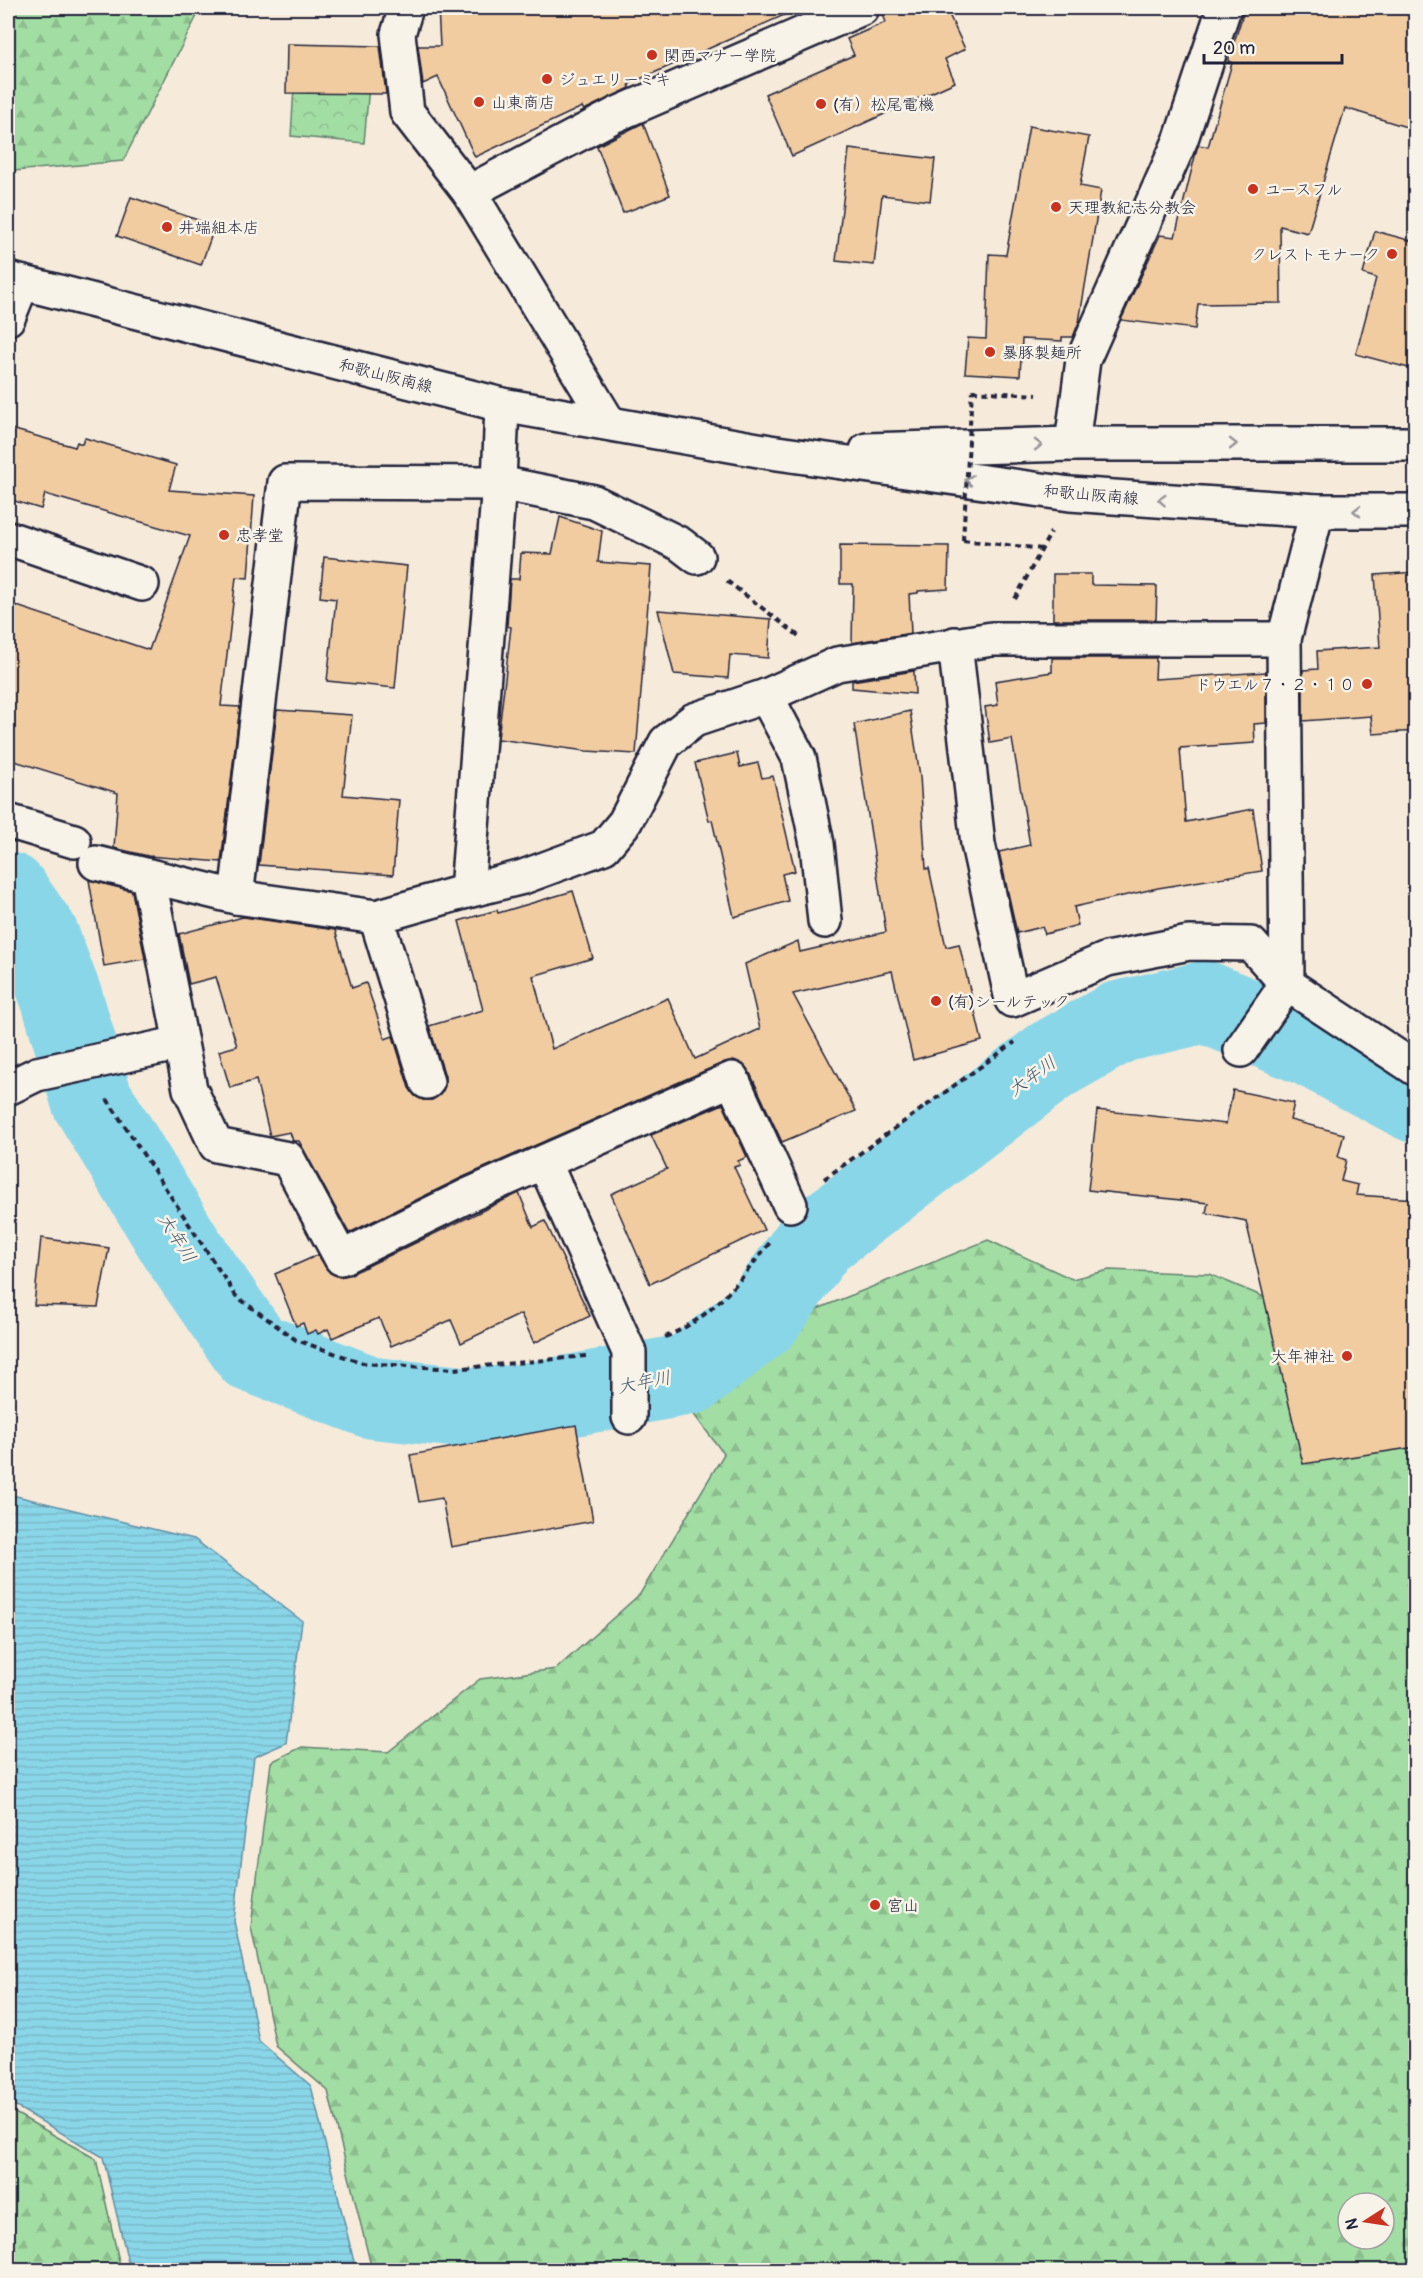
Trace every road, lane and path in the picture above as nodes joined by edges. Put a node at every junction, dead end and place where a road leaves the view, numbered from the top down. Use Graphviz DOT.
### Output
graph roads {
  1 [pos="406,8"];
  2 [pos="862,8"];
  3 [pos="1224,8"];
  4 [pos="469,192"];
  5 [pos="14,281"];
  6 [pos="8,318"];
  7 [pos="1045,395"];
  8 [pos="501,405"];
  9 [pos="609,423"];
  10 [pos="1072,444"];
  11 [pos="1416,444"];
  12 [pos="770,452"];
  13 [pos="499,483"];
  14 [pos="1070,494"];
  15 [pos="1317,511"];
  16 [pos="1416,511"];
  17 [pos="8,538"];
  18 [pos="1043,549"];
  19 [pos="697,557"];
  20 [pos="142,584"];
  21 [pos="992,639"];
  22 [pos="1284,639"];
  23 [pos="955,644"];
  24 [pos="837,664"];
  25 [pos="766,696"];
  26 [pos="8,821"];
  27 [pos="148,876"];
  28 [pos="467,891"];
  29 [pos="236,897"];
  30 [pos="376,917"];
  31 [pos="825,921"];
  32 [pos="1287,984"];
  33 [pos="1018,1040"];
  34 [pos="181,1043"];
  35 [pos="1241,1050"];
  36 [pos="1416,1069"];
  37 [pos="427,1083"];
  38 [pos="8,1088"];
  39 [pos="545,1164"];
  40 [pos="790,1205"];
  41 [pos="628,1352"];
  42 [pos="629,1416"];
  1 -- 4 [label="street"];
  2 -- 4 [label="street"];
  3 -- 10 [label="street"];
  4 -- 9 [label="street"];
  5 -- 6 [label="street"];
  5 -- 8 [label="street, 和歌山阪南線"];
  7 -- 18 [label="path, bridge"];
  8 -- 9 [label="street, 和歌山阪南線"];
  8 -- 13 [label="street"];
  9 -- 12 [label="street, 和歌山阪南線"];
  10 -- 11 [label="street, 和歌山阪南線, one-way"];
  12 -- 10 [label="street, 和歌山阪南線, one-way"];
  14 -- 12 [label="street, 和歌山阪南線, one-way"];
  13 -- 19 [label="street"];
  13 -- 28 [label="street"];
  13 -- 29 [label="street"];
  15 -- 14 [label="street, 和歌山阪南線, one-way"];
  14 -- 18 [label="path"];
  16 -- 15 [label="street, 和歌山阪南線, one-way"];
  15 -- 22 [label="street"];
  17 -- 20 [label="street"];
  18 -- 21 [label="path"];
  19 -- 24 [label="path"];
  21 -- 22 [label="street"];
  21 -- 23 [label="street"];
  22 -- 32 [label="street"];
  23 -- 24 [label="street"];
  23 -- 32 [label="street"];
  24 -- 25 [label="street"];
  25 -- 28 [label="street"];
  25 -- 31 [label="street"];
  26 -- 27 [label="street"];
  27 -- 29 [label="street"];
  27 -- 34 [label="street"];
  28 -- 30 [label="street"];
  29 -- 30 [label="street"];
  30 -- 37 [label="street"];
  32 -- 35 [label="street"];
  32 -- 36 [label="street"];
  33 -- 40 [label="path"];
  34 -- 38 [label="street"];
  34 -- 39 [label="street"];
  39 -- 40 [label="street"];
  39 -- 41 [label="street"];
  40 -- 41 [label="path"];
  41 -- 42 [label="street"];
}
